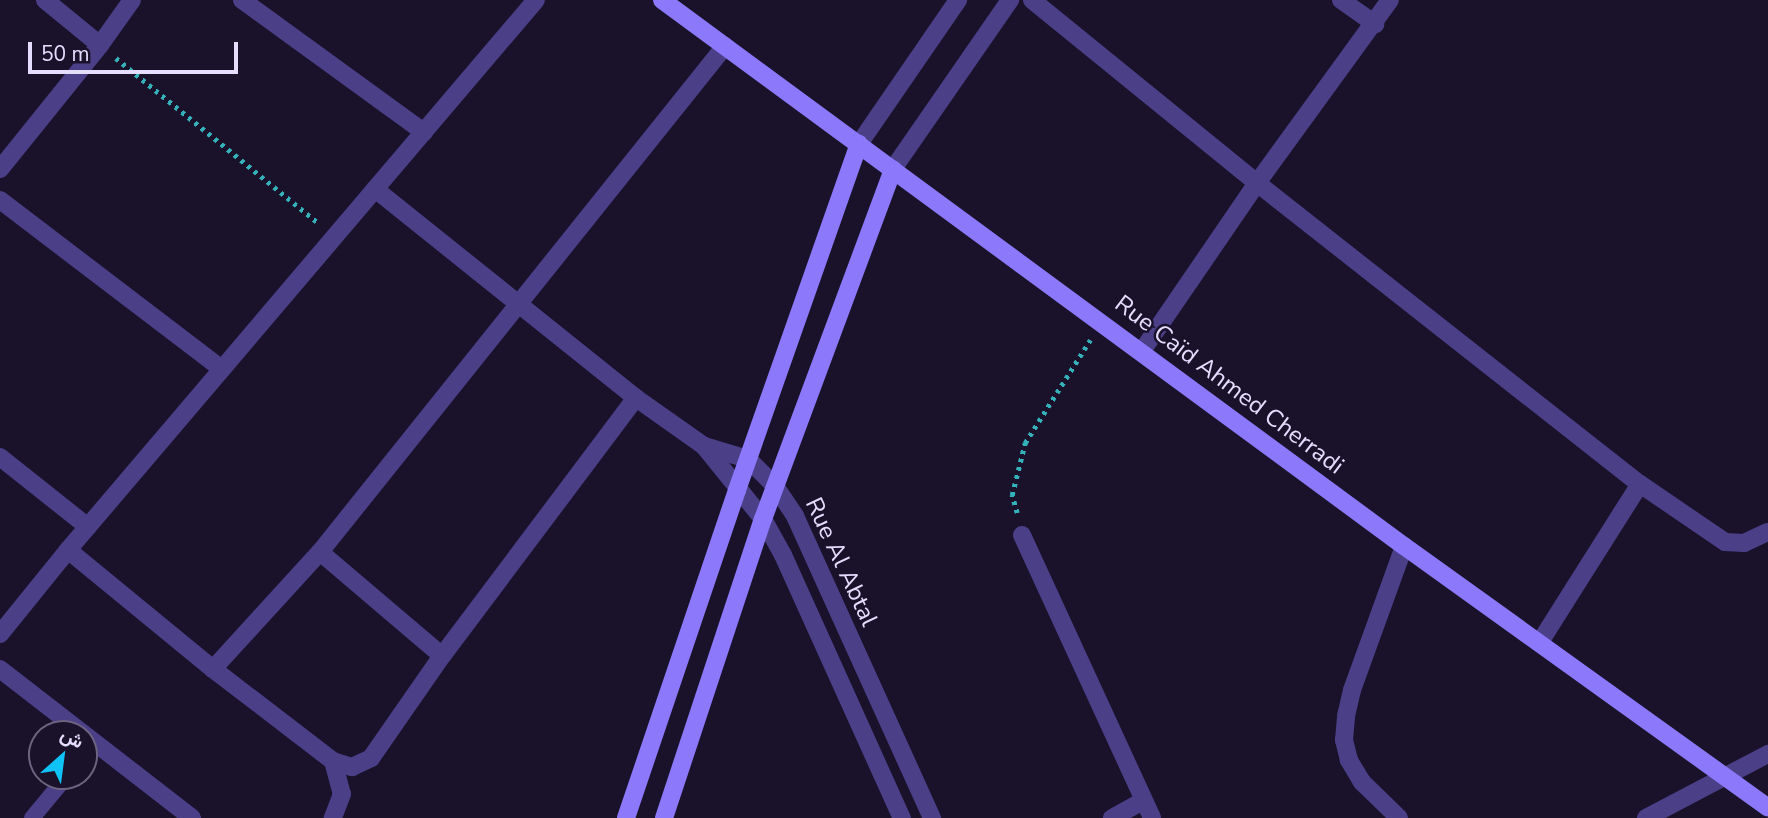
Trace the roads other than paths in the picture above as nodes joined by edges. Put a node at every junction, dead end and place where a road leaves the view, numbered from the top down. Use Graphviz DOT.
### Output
graph roads {
  1 [pos="45,0"];
  2 [pos="132,0"];
  3 [pos="242,0"];
  4 [pos="536,0"];
  5 [pos="662,0"];
  6 [pos="958,0"];
  7 [pos="1010,0"];
  8 [pos="1032,0"];
  9 [pos="1341,0"];
  10 [pos="1390,0"];
  11 [pos="1374,24"];
  12 [pos="100,45"];
  13 [pos="725,46"];
  14 [pos="424,132"];
  15 [pos="859,144"];
  16 [pos="6,150"];
  17 [pos="0,169"];
  18 [pos="893,169"];
  19 [pos="1257,183"];
  20 [pos="375,189"];
  21 [pos="0,200"];
  22 [pos="520,304"];
  23 [pos="1142,351"];
  24 [pos="222,369"];
  25 [pos="636,398"];
  26 [pos="704,446"];
  27 [pos="0,457"];
  28 [pos="748,459"];
  29 [pos="1640,484"];
  30 [pos="775,486"];
  31 [pos="737,490"];
  32 [pos="762,519"];
  33 [pos="88,527"];
  34 [pos="1768,532"];
  35 [pos="1022,535"];
  36 [pos="1404,547"];
  37 [pos="68,550"];
  38 [pos="320,552"];
  39 [pos="0,634"];
  40 [pos="1540,642"];
  41 [pos="442,656"];
  42 [pos="0,669"];
  43 [pos="213,669"];
  44 [pos="57,720"];
  45 [pos="98,754"];
  46 [pos="1768,754"];
  47 [pos="333,761"];
  48 [pos="1724,776"];
  49 [pos="55,790"];
  50 [pos="1143,801"];
  51 [pos="1768,808"];
  52 [pos="32,818"];
  53 [pos="192,818"];
  54 [pos="333,818"];
  55 [pos="626,818"];
  56 [pos="664,818"];
  57 [pos="902,818"];
  58 [pos="932,818"];
  59 [pos="1112,818"];
  60 [pos="1152,818"];
  61 [pos="1399,818"];
  62 [pos="1646,818"];
  1 -- 12 [label="street"];
  2 -- 12 [label="street"];
  3 -- 14 [label="street"];
  4 -- 14 [label="street"];
  5 -- 13 [label="street, Rue Caïd Ahmed Cherradi"];
  6 -- 15 [label="street"];
  7 -- 18 [label="street"];
  8 -- 19 [label="street"];
  9 -- 11 [label="street"];
  10 -- 11 [label="street"];
  11 -- 19 [label="street"];
  12 -- 16 [label="street"];
  13 -- 15 [label="street, Rue Caïd Ahmed Cherradi"];
  13 -- 22 [label="street"];
  14 -- 20 [label="street"];
  15 -- 18 [label="street, Rue Caïd Ahmed Cherradi"];
  15 -- 28 [label="street"];
  16 -- 17 [label="street"];
  18 -- 23 [label="street, Rue Caïd Ahmed Cherradi"];
  18 -- 30 [label="street"];
  19 -- 23 [label="street"];
  19 -- 29 [label="street"];
  20 -- 22 [label="street"];
  20 -- 24 [label="street"];
  21 -- 24 [label="street"];
  22 -- 25 [label="street"];
  22 -- 38 [label="street"];
  23 -- 36 [label="street, Rue Caïd Ahmed Cherradi"];
  24 -- 33 [label="street"];
  25 -- 26 [label="street"];
  25 -- 41 [label="street"];
  26 -- 28 [label="street, Rue Al Abtal"];
  26 -- 31 [label="street, Rue Al Abtal"];
  27 -- 33 [label="street"];
  28 -- 30 [label="street, Rue Al Abtal"];
  28 -- 31 [label="street"];
  29 -- 34 [label="street"];
  29 -- 40 [label="street"];
  30 -- 32 [label="street"];
  30 -- 58 [label="street, Rue Al Abtal"];
  31 -- 32 [label="street, Rue Al Abtal"];
  31 -- 55 [label="street"];
  32 -- 56 [label="street"];
  32 -- 57 [label="street, Rue Al Abtal"];
  33 -- 37 [label="street"];
  35 -- 50 [label="street"];
  36 -- 40 [label="street, Rue Caïd Ahmed Cherradi"];
  36 -- 61 [label="street"];
  37 -- 39 [label="street"];
  37 -- 43 [label="street"];
  38 -- 41 [label="street"];
  38 -- 43 [label="street"];
  40 -- 48 [label="street, Rue Caïd Ahmed Cherradi"];
  41 -- 47 [label="street"];
  42 -- 44 [label="street"];
  43 -- 47 [label="street"];
  45 -- 53 [label="street"];
  46 -- 48 [label="street"];
  47 -- 54 [label="street"];
  48 -- 51 [label="street, Rue Caïd Ahmed Cherradi"];
  48 -- 62 [label="street"];
  49 -- 52 [label="lane"];
  50 -- 59 [label="street"];
  50 -- 60 [label="street"];
}
